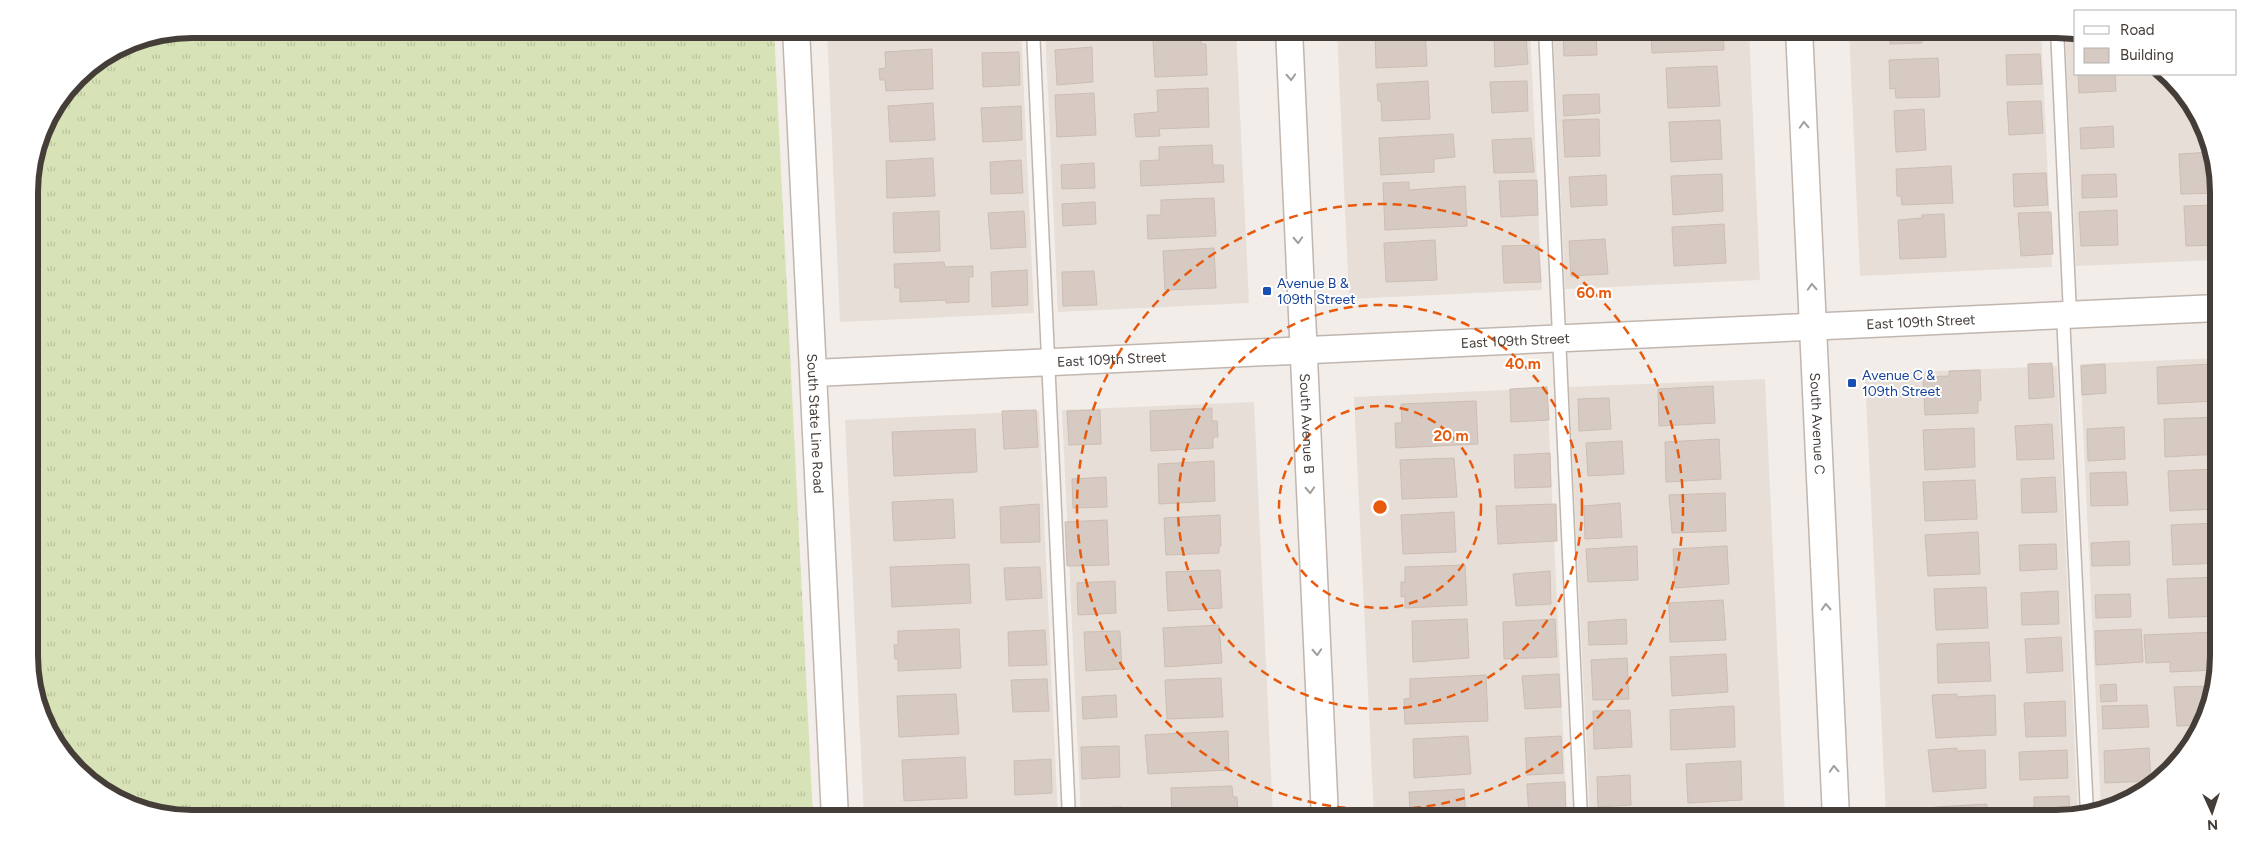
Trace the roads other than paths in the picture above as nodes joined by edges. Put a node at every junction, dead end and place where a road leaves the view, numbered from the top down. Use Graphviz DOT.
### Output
graph roads {
  1 [pos="796,38"];
  2 [pos="1033,38"];
  3 [pos="1289,38"];
  4 [pos="1545,38"];
  5 [pos="1799,38"];
  6 [pos="2057,38"];
  7 [pos="2210,308"];
  8 [pos="2067,315"];
  9 [pos="1814,327"];
  10 [pos="1559,338"];
  11 [pos="1304,350"];
  12 [pos="1048,362"];
  13 [pos="814,373"];
  14 [pos="2087,806"];
  15 [pos="1325,809"];
  16 [pos="1581,809"];
  17 [pos="1836,809"];
  18 [pos="835,810"];
  19 [pos="1069,810"];
  1 -- 13 [label="street, South State Line Road"];
  2 -- 12 [label="lane"];
  3 -- 11 [label="street, South Avenue B, one-way"];
  4 -- 10 [label="lane"];
  9 -- 5 [label="street, South Avenue C, one-way"];
  6 -- 8 [label="lane"];
  7 -- 8 [label="street, East 109th Street"];
  8 -- 9 [label="street, East 109th Street"];
  8 -- 14 [label="lane"];
  9 -- 10 [label="street, East 109th Street"];
  17 -- 9 [label="street, South Avenue C, one-way"];
  10 -- 11 [label="street, East 109th Street"];
  10 -- 16 [label="lane"];
  11 -- 12 [label="street, East 109th Street"];
  11 -- 15 [label="street, South Avenue B, one-way"];
  12 -- 13 [label="street, East 109th Street"];
  12 -- 19 [label="lane"];
  13 -- 18 [label="street, South State Line Road"];
}
